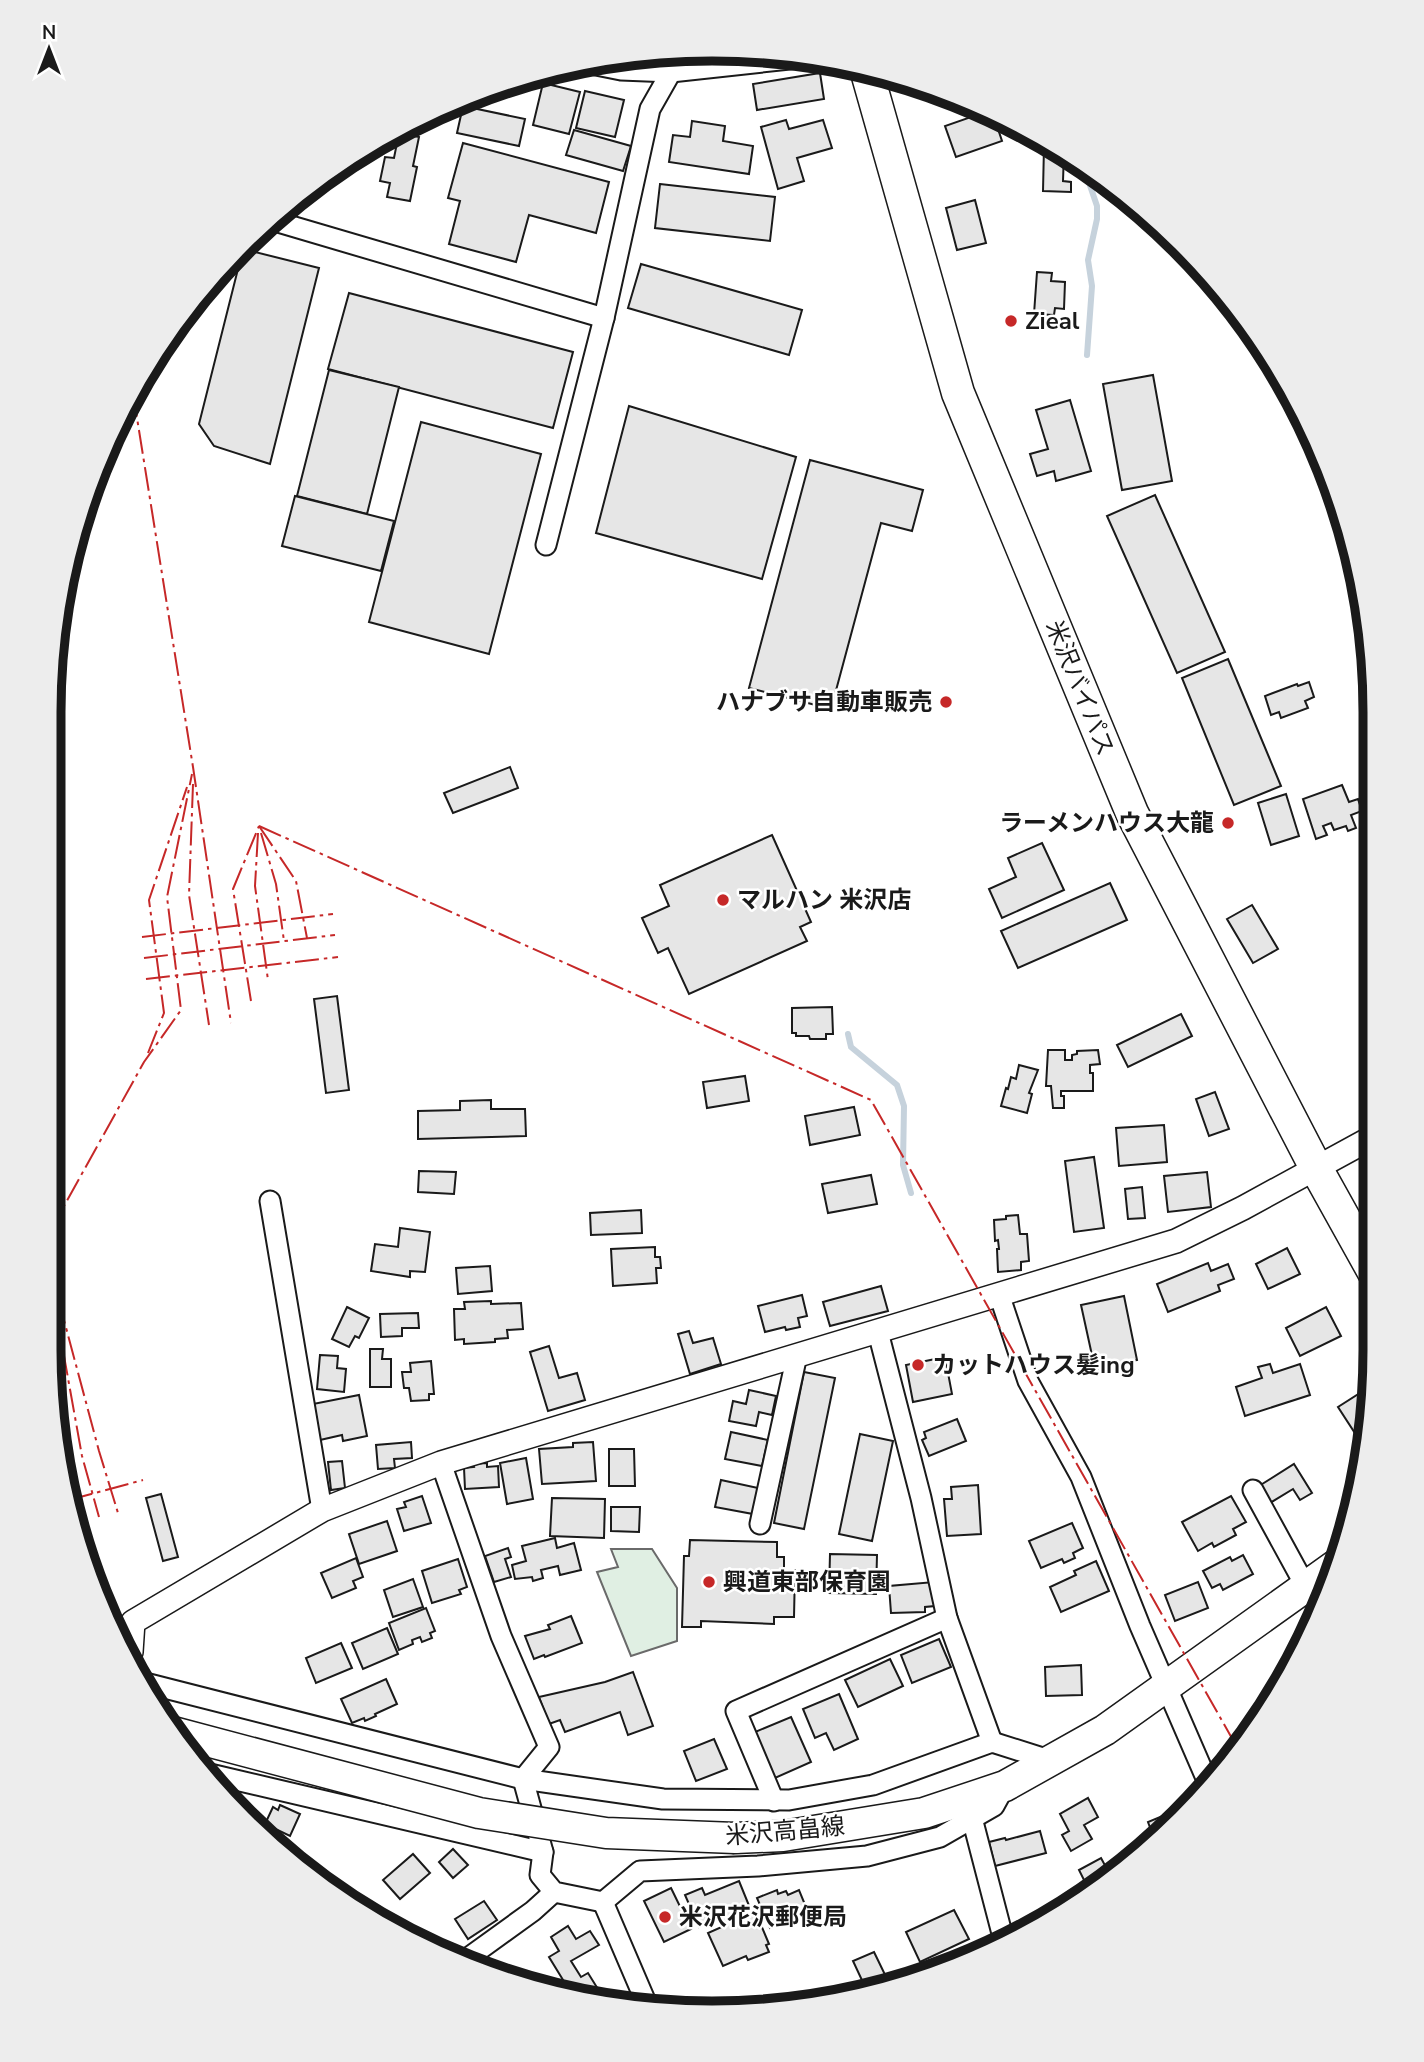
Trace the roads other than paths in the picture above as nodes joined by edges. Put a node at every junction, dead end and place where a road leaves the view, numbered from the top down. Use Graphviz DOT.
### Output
graph roads {
  1 [pos="754,63"];
  2 [pos="616,69"];
  3 [pos="671,72"];
  4 [pos="869,81"];
  5 [pos="283,223"];
  6 [pos="604,318"];
  7 [pos="546,545"];
  8 [pos="1363,1143"];
  9 [pos="1316,1168"];
  10 [pos="270,1200"];
  11 [pos="1363,1252"];
  12 [pos="999,1294"];
  13 [pos="878,1332"];
  14 [pos="797,1355"];
  15 [pos="441,1463"];
  16 [pos="1254,1490"];
  17 [pos="322,1510"];
  18 [pos="760,1524"];
  19 [pos="1322,1575"];
  20 [pos="1306,1587"];
  21 [pos="947,1618"];
  22 [pos="132,1644"];
  23 [pos="1167,1684"];
  24 [pos="154,1685"];
  25 [pos="189,1736"];
  26 [pos="992,1742"];
  27 [pos="1049,1759"];
  28 [pos="1205,1775"];
  29 [pos="221,1777"];
  30 [pos="523,1779"];
  31 [pos="1005,1786"];
  32 [pos="774,1801"];
  33 [pos="972,1818"];
  34 [pos="543,1852"];
  35 [pos="554,1892"];
  36 [pos="603,1902"];
  37 [pos="1002,1933"];
  38 [pos="473,1955"];
  39 [pos="644,1997"];
  1 -- 3 [label="street"];
  2 -- 3 [label="street"];
  3 -- 6 [label="street"];
  4 -- 9 [label="highway, 米沢バイパス"];
  5 -- 6 [label="street"];
  6 -- 7 [label="street"];
  8 -- 9 [label="street"];
  9 -- 11 [label="highway, 米沢バイパス"];
  9 -- 12 [label="street"];
  10 -- 17 [label="street"];
  12 -- 13 [label="street"];
  12 -- 23 [label="street"];
  13 -- 14 [label="street"];
  13 -- 21 [label="street"];
  14 -- 15 [label="street"];
  14 -- 18 [label="street"];
  15 -- 17 [label="street"];
  15 -- 30 [label="street"];
  16 -- 20 [label="street"];
  17 -- 22 [label="street"];
  19 -- 20 [label="main road, 米沢高畠線"];
  20 -- 23 [label="main road, 米沢高畠線"];
  21 -- 26 [label="street"];
  21 -- 32 [label="street"];
  23 -- 27 [label="main road, 米沢高畠線"];
  23 -- 28 [label="street"];
  24 -- 30 [label="street"];
  25 -- 31 [label="main road, 米沢高畠線, bridge"];
  26 -- 27 [label="street"];
  26 -- 32 [label="street"];
  27 -- 31 [label="main road, 米沢高畠線"];
  29 -- 34 [label="street"];
  30 -- 32 [label="street"];
  30 -- 34 [label="street"];
  31 -- 33 [label="street"];
  33 -- 36 [label="street"];
  33 -- 37 [label="street"];
  34 -- 35 [label="street"];
  35 -- 36 [label="street"];
  35 -- 38 [label="street"];
  36 -- 39 [label="street"];
}
